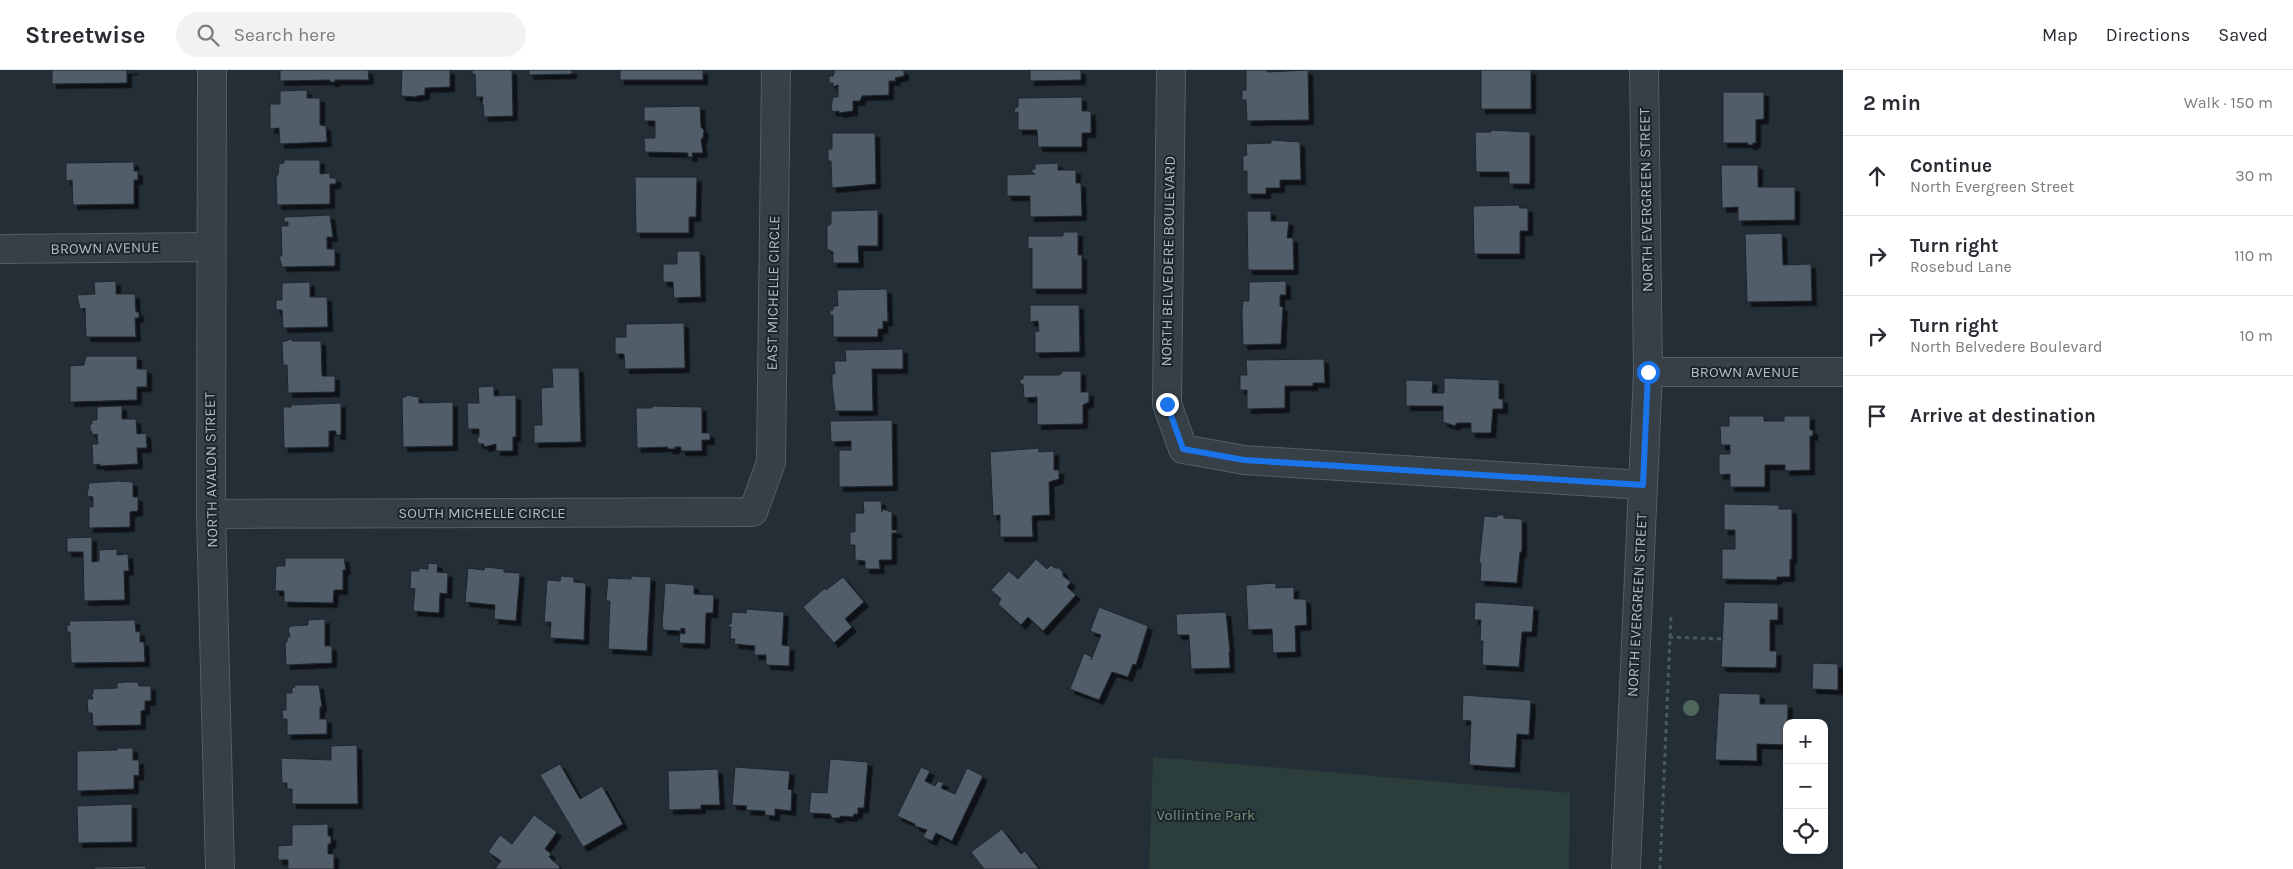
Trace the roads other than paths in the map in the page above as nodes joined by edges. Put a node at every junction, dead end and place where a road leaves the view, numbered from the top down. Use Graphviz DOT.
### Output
graph roads {
  1 [pos="212,70"];
  2 [pos="776,70"];
  3 [pos="1171,70"];
  4 [pos="1644,70"];
  5 [pos="210,247"];
  6 [pos="0,249"];
  7 [pos="1648,372"];
  8 [pos="1843,372"];
  9 [pos="1643,485"];
  10 [pos="753,512"];
  11 [pos="211,514"];
  12 [pos="220,869"];
  13 [pos="1626,869"];
  1 -- 5 [label="street, NORTH AVALON STREET"];
  2 -- 10 [label="street, EAST MICHELLE CIRCLE"];
  3 -- 9 [label="street, NORTH BELVEDERE BOULEVARD"];
  4 -- 7 [label="street, NORTH EVERGREEN STREET"];
  5 -- 6 [label="street, BROWN AVENUE"];
  5 -- 11 [label="street, NORTH AVALON STREET"];
  7 -- 8 [label="street, BROWN AVENUE"];
  7 -- 9 [label="street, NORTH EVERGREEN STREET"];
  9 -- 13 [label="street, NORTH EVERGREEN STREET"];
  10 -- 11 [label="street, SOUTH MICHELLE CIRCLE"];
  11 -- 12 [label="street, NORTH AVALON STREET"];
}
